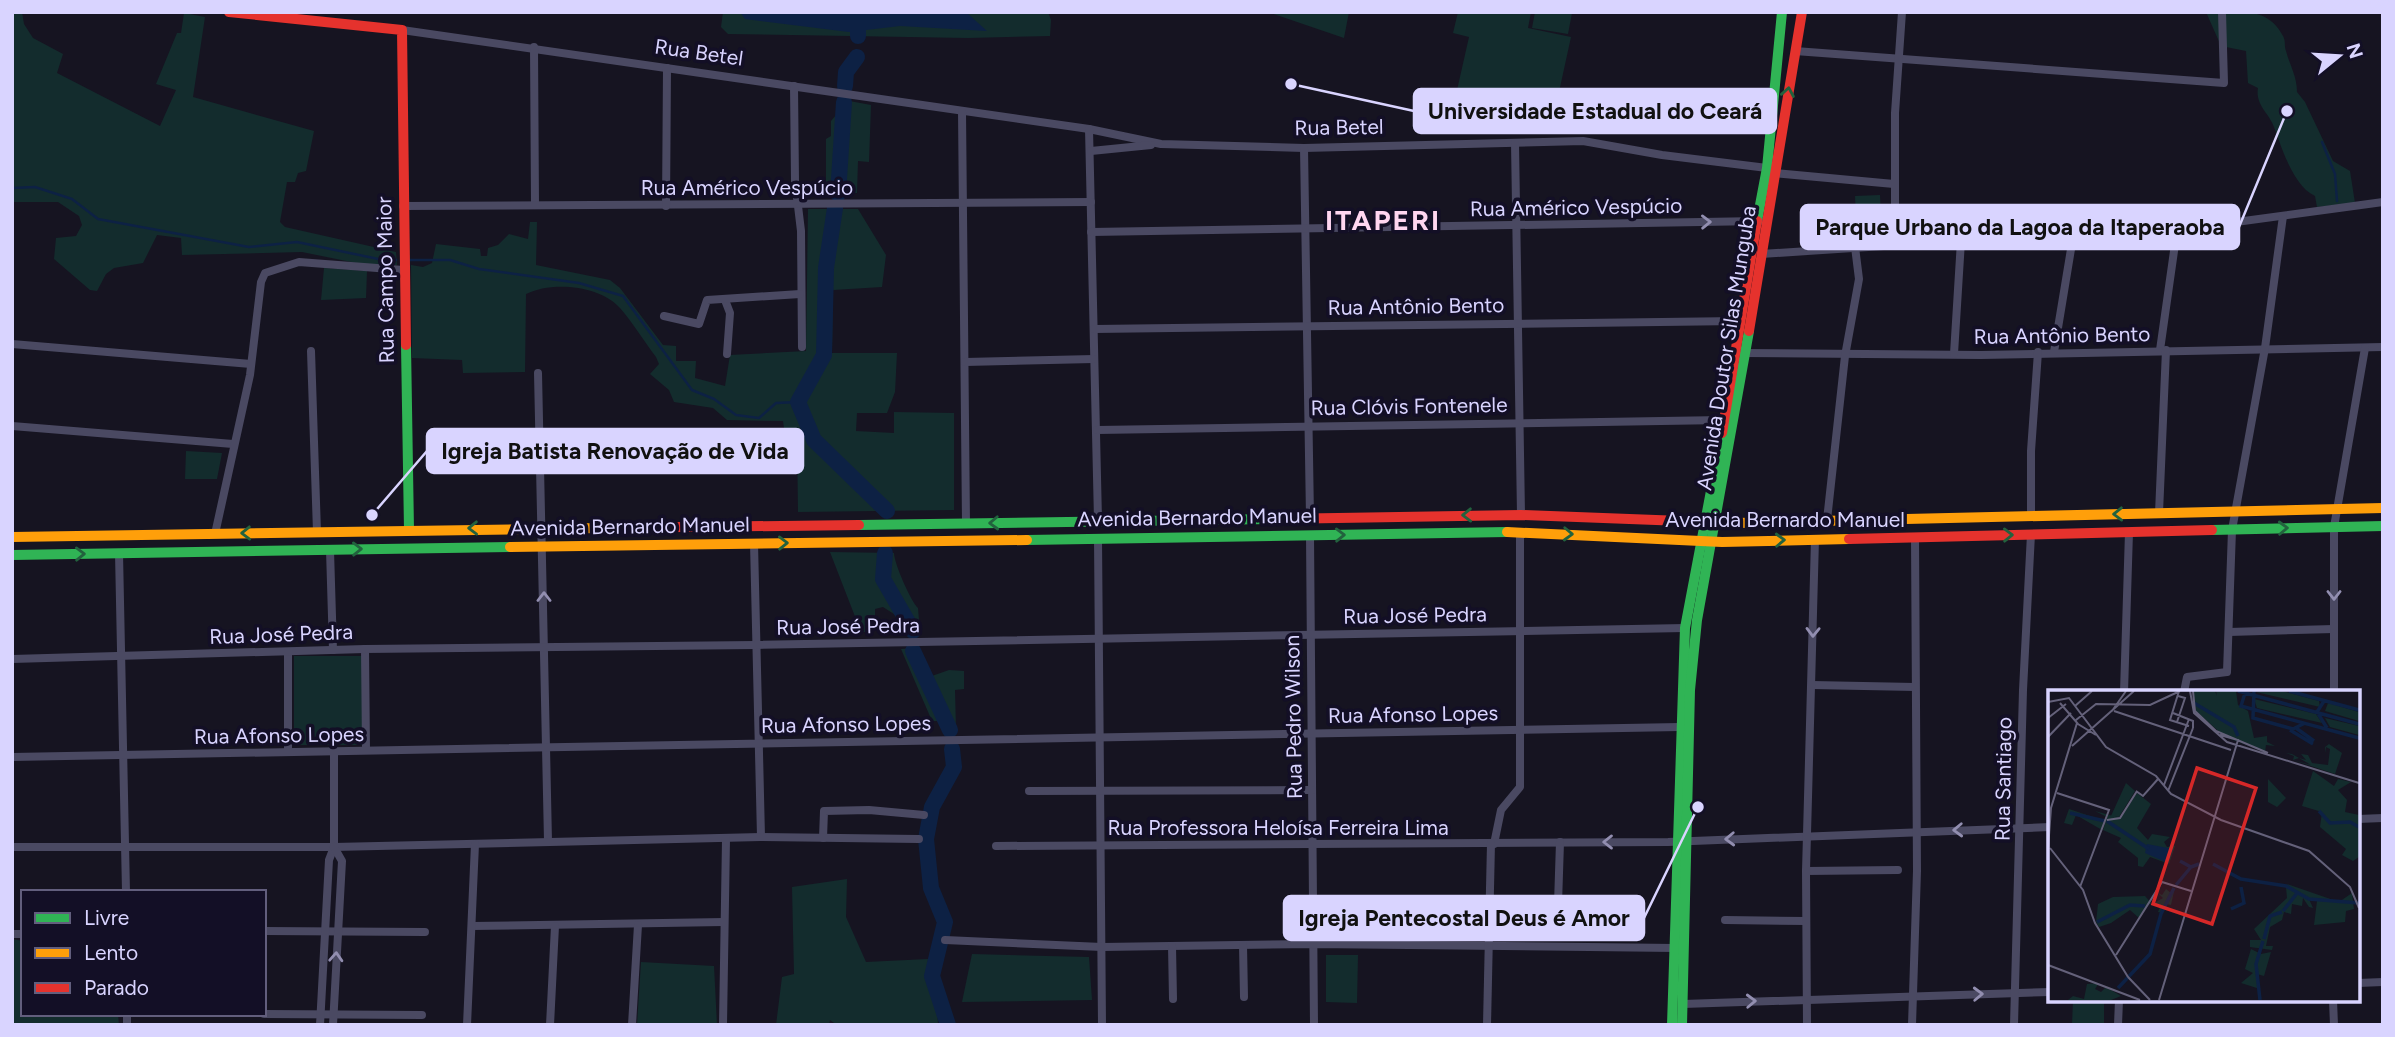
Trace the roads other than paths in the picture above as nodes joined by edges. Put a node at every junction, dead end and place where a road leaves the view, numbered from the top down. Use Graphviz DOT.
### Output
graph roads {
  1 [pos="229,12"];
  2 [pos="1782,12"];
  3 [pos="1802,12"];
  4 [pos="1902,12"];
  5 [pos="2222,12"];
  6 [pos="402,30"];
  7 [pos="534,47"];
  8 [pos="1795,51"];
  9 [pos="1775,54"];
  10 [pos="1899,57"];
  11 [pos="667,68"];
  12 [pos="794,86"];
  13 [pos="962,111"];
  14 [pos="1089,129"];
  15 [pos="1515,143"];
  16 [pos="1161,144"];
  17 [pos="1304,148"];
  18 [pos="1091,151"];
  19 [pos="1770,170"];
  20 [pos="1894,184"];
  21 [pos="1091,202"];
  22 [pos="2383,202"];
  23 [pos="961,203"];
  24 [pos="535,204"];
  25 [pos="798,204"];
  26 [pos="403,206"];
  27 [pos="666,206"];
  28 [pos="2283,216"];
  29 [pos="1762,221"];
  30 [pos="1515,225"];
  31 [pos="1305,229"];
  32 [pos="2177,229"];
  33 [pos="2074,230"];
  34 [pos="1091,232"];
  35 [pos="1961,241"];
  36 [pos="1895,245"];
  37 [pos="1855,247"];
  38 [pos="1761,254"];
  39 [pos="403,270"];
  40 [pos="800,294"];
  41 [pos="725,300"];
  42 [pos="664,316"];
  43 [pos="1739,321"];
  44 [pos="1518,322"];
  45 [pos="1307,326"];
  46 [pos="1094,329"];
  47 [pos="12,344"];
  48 [pos="802,347"];
  49 [pos="2383,347"];
  50 [pos="2265,348"];
  51 [pos="2365,348"];
  52 [pos="2163,350"];
  53 [pos="311,351"];
  54 [pos="2038,352"];
  55 [pos="2054,352"];
  56 [pos="1743,353"];
  57 [pos="727,354"];
  58 [pos="1954,354"];
  59 [pos="1845,356"];
  60 [pos="1094,359"];
  61 [pos="965,362"];
  62 [pos="251,364"];
  63 [pos="538,373"];
  64 [pos="1723,420"];
  65 [pos="1520,422"];
  66 [pos="12,426"];
  67 [pos="1308,426"];
  68 [pos="1097,430"];
  69 [pos="233,444"];
  70 [pos="2383,508"];
  71 [pos="2337,509"];
  72 [pos="2159,513"];
  73 [pos="2235,513"];
  74 [pos="1521,515"];
  75 [pos="2031,516"];
  76 [pos="1310,517"];
  77 [pos="1098,520"];
  78 [pos="1827,520"];
  79 [pos="1063,521"];
  80 [pos="1712,521"];
  81 [pos="1025,522"];
  82 [pos="966,524"];
  83 [pos="2383,526"];
  84 [pos="542,527"];
  85 [pos="620,527"];
  86 [pos="2334,527"];
  87 [pos="409,530"];
  88 [pos="2232,530"];
  89 [pos="317,532"];
  90 [pos="1520,532"];
  91 [pos="2129,532"];
  92 [pos="215,534"];
  93 [pos="2031,534"];
  94 [pos="1310,535"];
  95 [pos="12,537"];
  96 [pos="1915,537"];
  97 [pos="1098,538"];
  98 [pos="1027,539"];
  99 [pos="1063,539"];
  100 [pos="1815,539"];
  101 [pos="1707,542"];
  102 [pos="754,543"];
  103 [pos="620,545"];
  104 [pos="544,547"];
  105 [pos="330,550"];
  106 [pos="120,553"];
  107 [pos="12,555"];
  108 [pos="1685,628"];
  109 [pos="2334,629"];
  110 [pos="1521,630"];
  111 [pos="2229,632"];
  112 [pos="1309,635"];
  113 [pos="1099,638"];
  114 [pos="755,645"];
  115 [pos="544,646"];
  116 [pos="365,649"];
  117 [pos="333,650"];
  118 [pos="288,653"];
  119 [pos="121,657"];
  120 [pos="12,659"];
  121 [pos="1812,685"];
  122 [pos="1914,687"];
  123 [pos="2124,690"];
  124 [pos="2184,690"];
  125 [pos="2334,690"];
  126 [pos="1680,727"];
  127 [pos="1519,730"];
  128 [pos="1312,734"];
  129 [pos="1099,738"];
  130 [pos="759,743"];
  131 [pos="546,746"];
  132 [pos="334,750"];
  133 [pos="366,750"];
  134 [pos="288,751"];
  135 [pos="124,755"];
  136 [pos="12,757"];
  137 [pos="1312,790"];
  138 [pos="1029,791"];
  139 [pos="1100,791"];
  140 [pos="924,815"];
  141 [pos="2383,818"];
  142 [pos="2360,819"];
  143 [pos="2020,827"];
  144 [pos="2048,827"];
  145 [pos="1915,832"];
  146 [pos="761,837"];
  147 [pos="1807,837"];
  148 [pos="823,838"];
  149 [pos="726,839"];
  150 [pos="919,839"];
  151 [pos="548,841"];
  152 [pos="1682,841"];
  153 [pos="1560,842"];
  154 [pos="1492,843"];
  155 [pos="475,844"];
  156 [pos="1312,844"];
  157 [pos="1100,845"];
  158 [pos="125,846"];
  159 [pos="996,846"];
  160 [pos="12,847"];
  161 [pos="334,847"];
  162 [pos="1898,870"];
  163 [pos="1806,871"];
  164 [pos="126,890"];
  165 [pos="1558,904"];
  166 [pos="1726,920"];
  167 [pos="1806,921"];
  168 [pos="723,922"];
  169 [pos="638,925"];
  170 [pos="472,926"];
  171 [pos="555,926"];
  172 [pos="324,929"];
  173 [pos="338,930"];
  174 [pos="266,931"];
  175 [pos="425,932"];
  176 [pos="945,940"];
  177 [pos="1243,944"];
  178 [pos="1314,944"];
  179 [pos="1172,946"];
  180 [pos="1102,947"];
  181 [pos="1488,947"];
  182 [pos="1675,947"];
  183 [pos="2383,982"];
  184 [pos="2360,983"];
  185 [pos="2048,992"];
  186 [pos="2014,993"];
  187 [pos="1914,996"];
  188 [pos="1244,998"];
  189 [pos="1807,998"];
  190 [pos="1173,999"];
  191 [pos="2119,1002"];
  192 [pos="2333,1002"];
  193 [pos="1683,1004"];
  194 [pos="266,1014"];
  195 [pos="321,1014"];
  196 [pos="333,1015"];
  197 [pos="422,1015"];
  198 [pos="320,1025"];
  199 [pos="332,1025"];
  200 [pos="467,1025"];
  201 [pos="551,1025"];
  202 [pos="632,1025"];
  203 [pos="723,1025"];
  204 [pos="1101,1025"];
  205 [pos="1314,1025"];
  206 [pos="1487,1025"];
  207 [pos="1672,1025"];
  208 [pos="1682,1025"];
  209 [pos="1807,1025"];
  210 [pos="1912,1025"];
  211 [pos="2014,1025"];
  212 [pos="2118,1025"];
  213 [pos="2333,1025"];
  1 -- 6 [label="main road, Rua Betel"];
  2 -- 9 [label="main road, Avenida Doutor Silas Munguba"];
  3 -- 8 [label="main road, Avenida Doutor Silas Munguba"];
  4 -- 10 [label="street"];
  5 -- 10 [label="street"];
  6 -- 7 [label="street, Rua Betel"];
  6 -- 26 [label="main road, Rua Campo Maior"];
  7 -- 11 [label="street, Rua Betel"];
  7 -- 24 [label="street"];
  8 -- 9 [label="main road"];
  8 -- 10 [label="street"];
  19 -- 8 [label="main road, Avenida Doutor Silas Munguba, one-way"];
  9 -- 19 [label="main road, Avenida Doutor Silas Munguba"];
  10 -- 20 [label="street"];
  11 -- 12 [label="street, Rua Betel"];
  11 -- 27 [label="street"];
  12 -- 13 [label="street, Rua Betel"];
  12 -- 25 [label="street"];
  13 -- 14 [label="street, Rua Betel"];
  13 -- 23 [label="street"];
  14 -- 16 [label="street, Rua Betel"];
  14 -- 18 [label="street"];
  15 -- 17 [label="street, Rua Betel"];
  15 -- 19 [label="street, Rua Betel"];
  15 -- 30 [label="street"];
  16 -- 17 [label="street, Rua Betel"];
  16 -- 18 [label="street, Rua Betel"];
  17 -- 31 [label="street"];
  18 -- 21 [label="street"];
  19 -- 20 [label="street, Rua Betel"];
  19 -- 29 [label="main road, Avenida Doutor Silas Munguba"];
  20 -- 36 [label="street"];
  21 -- 23 [label="street, Rua Américo Vespúcio"];
  21 -- 34 [label="street"];
  22 -- 28 [label="street"];
  23 -- 25 [label="street, Rua Américo Vespúcio"];
  23 -- 61 [label="street"];
  24 -- 26 [label="street, Rua Américo Vespúcio"];
  24 -- 27 [label="street, Rua Américo Vespúcio"];
  25 -- 27 [label="street, Rua Américo Vespúcio"];
  25 -- 40 [label="street"];
  26 -- 39 [label="main road, Rua Campo Maior"];
  28 -- 32 [label="street"];
  28 -- 50 [label="street"];
  30 -- 29 [label="street, Rua Américo Vespúcio, one-way"];
  29 -- 38 [label="main road, Avenida Doutor Silas Munguba"];
  29 -- 43 [label="main road, Avenida Doutor Silas Munguba"];
  30 -- 31 [label="street, Rua Américo Vespúcio"];
  30 -- 44 [label="street"];
  31 -- 34 [label="street, Rua Américo Vespúcio"];
  31 -- 45 [label="street"];
  32 -- 33 [label="street"];
  32 -- 52 [label="street"];
  33 -- 35 [label="street"];
  33 -- 55 [label="street"];
  34 -- 46 [label="street"];
  35 -- 36 [label="street"];
  35 -- 58 [label="street"];
  36 -- 37 [label="street"];
  37 -- 38 [label="street"];
  37 -- 59 [label="street"];
  38 -- 56 [label="main road, Avenida Doutor Silas Munguba"];
  39 -- 62 [label="street"];
  39 -- 87 [label="main road, Rua Campo Maior"];
  40 -- 41 [label="street"];
  40 -- 48 [label="street"];
  41 -- 42 [label="street"];
  41 -- 57 [label="street"];
  43 -- 44 [label="street, Rua Antônio Bento"];
  43 -- 64 [label="main road, Avenida Doutor Silas Munguba"];
  44 -- 45 [label="street, Rua Antônio Bento"];
  44 -- 65 [label="street"];
  45 -- 46 [label="street, Rua Antônio Bento"];
  45 -- 67 [label="street"];
  46 -- 60 [label="street"];
  47 -- 62 [label="street"];
  49 -- 51 [label="street, Rua Antônio Bento"];
  50 -- 51 [label="street, Rua Antônio Bento"];
  50 -- 52 [label="street, Rua Antônio Bento"];
  50 -- 73 [label="street"];
  51 -- 71 [label="street"];
  52 -- 55 [label="street, Rua Antônio Bento"];
  52 -- 72 [label="street"];
  53 -- 89 [label="street"];
  54 -- 55 [label="street, Rua Antônio Bento"];
  54 -- 58 [label="street, Rua Antônio Bento"];
  54 -- 75 [label="street"];
  56 -- 59 [label="street, Rua Antônio Bento"];
  56 -- 80 [label="main road, Avenida Doutor Silas Munguba"];
  58 -- 59 [label="street, Rua Antônio Bento"];
  59 -- 78 [label="street"];
  60 -- 61 [label="street"];
  60 -- 68 [label="street"];
  61 -- 82 [label="street"];
  62 -- 69 [label="street"];
  63 -- 84 [label="street"];
  64 -- 65 [label="street, Rua Clóvis Fontenele"];
  64 -- 80 [label="main road, Avenida Doutor Silas Munguba"];
  65 -- 67 [label="street, Rua Clóvis Fontenele"];
  65 -- 74 [label="street"];
  66 -- 69 [label="street"];
  67 -- 68 [label="street, Rua Clóvis Fontenele"];
  67 -- 76 [label="street"];
  68 -- 77 [label="street"];
  69 -- 92 [label="street"];
  70 -- 71 [label="main road, Avenida Bernardo Manuel"];
  71 -- 73 [label="main road, Avenida Bernardo Manuel"];
  71 -- 86 [label="street"];
  72 -- 73 [label="main road, Avenida Bernardo Manuel"];
  72 -- 75 [label="main road, Avenida Bernardo Manuel, one-way"];
  73 -- 88 [label="street"];
  74 -- 76 [label="main road, Avenida Bernardo Manuel, one-way"];
  74 -- 80 [label="main road, Avenida Bernardo Manuel"];
  75 -- 78 [label="main road, Avenida Bernardo Manuel"];
  76 -- 77 [label="main road, Avenida Bernardo Manuel"];
  77 -- 79 [label="main road, Avenida Bernardo Manuel"];
  78 -- 80 [label="main road, Avenida Bernardo Manuel"];
  79 -- 81 [label="main road, Avenida Bernardo Manuel"];
  79 -- 99 [label="main road"];
  80 -- 101 [label="main road, Avenida Doutor Silas Munguba"];
  81 -- 82 [label="main road, Avenida Bernardo Manuel, one-way"];
  81 -- 98 [label="main road"];
  82 -- 85 [label="main road, Avenida Bernardo Manuel"];
  83 -- 86 [label="main road, Avenida Bernardo Manuel"];
  84 -- 85 [label="main road, Avenida Bernardo Manuel"];
  84 -- 87 [label="main road, Avenida Bernardo Manuel, one-way"];
  84 -- 104 [label="street"];
  85 -- 103 [label="main road"];
  88 -- 86 [label="main road, Avenida Bernardo Manuel, one-way"];
  86 -- 109 [label="street, one-way"];
  87 -- 89 [label="main road, Avenida Bernardo Manuel"];
  88 -- 91 [label="main road, Avenida Bernardo Manuel"];
  88 -- 111 [label="street"];
  89 -- 92 [label="main road, Avenida Bernardo Manuel, one-way"];
  94 -- 90 [label="main road, Avenida Bernardo Manuel, one-way"];
  90 -- 101 [label="main road, Avenida Bernardo Manuel, one-way"];
  90 -- 110 [label="street"];
  91 -- 93 [label="main road, Avenida Bernardo Manuel"];
  91 -- 123 [label="street"];
  92 -- 95 [label="main road, Avenida Bernardo Manuel"];
  96 -- 93 [label="main road, Avenida Bernardo Manuel, one-way"];
  93 -- 143 [label="street, Rua Santiago"];
  94 -- 97 [label="main road, Avenida Bernardo Manuel"];
  94 -- 112 [label="street, Rua Pedro Wilson"];
  96 -- 100 [label="main road, Avenida Bernardo Manuel"];
  96 -- 122 [label="street"];
  97 -- 99 [label="main road, Avenida Bernardo Manuel"];
  97 -- 113 [label="street"];
  98 -- 99 [label="main road, Avenida Bernardo Manuel"];
  102 -- 98 [label="main road, Avenida Bernardo Manuel, one-way"];
  101 -- 100 [label="main road, Avenida Bernardo Manuel, one-way"];
  100 -- 121 [label="street, one-way"];
  101 -- 108 [label="main road, Avenida Doutor Silas Munguba"];
  101 -- 152 [label="main road, Avenida Doutor Silas Munguba"];
  102 -- 103 [label="main road, Avenida Bernardo Manuel"];
  102 -- 114 [label="street"];
  103 -- 104 [label="main road, Avenida Bernardo Manuel"];
  105 -- 104 [label="main road, Avenida Bernardo Manuel, one-way"];
  115 -- 104 [label="street, one-way"];
  105 -- 106 [label="main road, Avenida Bernardo Manuel"];
  105 -- 117 [label="street"];
  107 -- 106 [label="main road, Avenida Bernardo Manuel, one-way"];
  106 -- 119 [label="street"];
  108 -- 110 [label="street, Rua José Pedra"];
  108 -- 126 [label="main road, Avenida Doutor Silas Munguba"];
  109 -- 111 [label="street"];
  109 -- 125 [label="street"];
  110 -- 112 [label="street, Rua José Pedra"];
  110 -- 127 [label="street"];
  111 -- 124 [label="street"];
  112 -- 113 [label="street, Rua José Pedra"];
  112 -- 128 [label="street, Rua Pedro Wilson"];
  113 -- 114 [label="street, Rua José Pedra"];
  113 -- 129 [label="street"];
  114 -- 115 [label="street, Rua José Pedra"];
  114 -- 130 [label="street"];
  115 -- 116 [label="street, Rua José Pedra"];
  115 -- 131 [label="street"];
  116 -- 117 [label="street, Rua José Pedra"];
  116 -- 133 [label="street"];
  117 -- 118 [label="street, Rua José Pedra"];
  118 -- 119 [label="street, Rua José Pedra"];
  118 -- 134 [label="street"];
  119 -- 120 [label="street, Rua José Pedra"];
  119 -- 135 [label="street"];
  121 -- 122 [label="street"];
  121 -- 147 [label="street"];
  122 -- 145 [label="street"];
  126 -- 127 [label="street, Rua Afonso Lopes"];
  126 -- 152 [label="main road, Avenida Doutor Silas Munguba"];
  127 -- 128 [label="street, Rua Afonso Lopes"];
  127 -- 154 [label="street"];
  128 -- 129 [label="street, Rua Afonso Lopes"];
  128 -- 137 [label="street, Rua Pedro Wilson"];
  129 -- 130 [label="street, Rua Afonso Lopes"];
  129 -- 139 [label="street"];
  130 -- 131 [label="street, Rua Afonso Lopes"];
  130 -- 146 [label="street"];
  131 -- 133 [label="street, Rua Afonso Lopes"];
  131 -- 151 [label="street"];
  132 -- 133 [label="street, Rua Afonso Lopes"];
  132 -- 134 [label="street, Rua Afonso Lopes"];
  132 -- 161 [label="street"];
  134 -- 135 [label="street, Rua Afonso Lopes"];
  135 -- 136 [label="street, Rua Afonso Lopes"];
  135 -- 158 [label="street"];
  137 -- 139 [label="street"];
  137 -- 156 [label="street, Rua Pedro Wilson"];
  138 -- 139 [label="street"];
  139 -- 157 [label="street"];
  140 -- 148 [label="street"];
  141 -- 142 [label="street"];
  143 -- 144 [label="street, Rua Professora Heloísa Ferreira Lima"];
  143 -- 145 [label="street, Rua Professora Heloísa Ferreira Lima, one-way"];
  143 -- 186 [label="street, Rua Santiago"];
  145 -- 147 [label="street, Rua Professora Heloísa Ferreira Lima"];
  145 -- 187 [label="street"];
  146 -- 148 [label="street"];
  146 -- 149 [label="street"];
  147 -- 152 [label="street, Rua Professora Heloísa Ferreira Lima, one-way"];
  147 -- 163 [label="street"];
  148 -- 150 [label="street"];
  149 -- 151 [label="street"];
  149 -- 168 [label="street"];
  151 -- 155 [label="street"];
  152 -- 153 [label="street, Rua Professora Heloísa Ferreira Lima, one-way"];
  152 -- 182 [label="main road, Avenida Doutor Silas Munguba"];
  152 -- 193 [label="main road, Avenida Doutor Silas Munguba"];
  153 -- 154 [label="street, Rua Professora Heloísa Ferreira Lima"];
  153 -- 165 [label="street"];
  154 -- 156 [label="street, Rua Professora Heloísa Ferreira Lima"];
  154 -- 181 [label="street"];
  155 -- 161 [label="street"];
  155 -- 170 [label="street"];
  156 -- 157 [label="street, Rua Professora Heloísa Ferreira Lima"];
  156 -- 178 [label="street, Rua Pedro Wilson"];
  157 -- 159 [label="street, Rua Professora Heloísa Ferreira Lima"];
  157 -- 180 [label="street"];
  158 -- 160 [label="street"];
  158 -- 161 [label="street"];
  158 -- 164 [label="street"];
  161 -- 172 [label="street"];
  161 -- 173 [label="street"];
  162 -- 163 [label="street"];
  163 -- 167 [label="street"];
  166 -- 167 [label="street"];
  167 -- 189 [label="street"];
  168 -- 169 [label="street"];
  168 -- 203 [label="street"];
  169 -- 171 [label="street"];
  169 -- 202 [label="street"];
  170 -- 171 [label="street"];
  170 -- 200 [label="street"];
  171 -- 201 [label="street"];
  172 -- 173 [label="street"];
  172 -- 174 [label="street"];
  172 -- 195 [label="street"];
  173 -- 175 [label="street"];
  196 -- 173 [label="street, one-way"];
  176 -- 180 [label="street"];
  177 -- 178 [label="street"];
  177 -- 179 [label="street"];
  177 -- 188 [label="street"];
  178 -- 181 [label="street"];
  178 -- 205 [label="street, Rua Pedro Wilson"];
  179 -- 180 [label="street"];
  179 -- 190 [label="street"];
  180 -- 204 [label="street"];
  181 -- 182 [label="street"];
  181 -- 206 [label="street"];
  182 -- 207 [label="main road, Avenida Doutor Silas Munguba"];
  183 -- 184 [label="street"];
  185 -- 186 [label="street"];
  187 -- 186 [label="street, one-way"];
  186 -- 211 [label="street, Rua Santiago"];
  187 -- 189 [label="street"];
  187 -- 210 [label="street"];
  193 -- 189 [label="street, one-way"];
  189 -- 209 [label="street"];
  191 -- 212 [label="street"];
  192 -- 213 [label="street"];
  193 -- 208 [label="main road, Avenida Doutor Silas Munguba"];
  194 -- 195 [label="street"];
  195 -- 196 [label="street"];
  195 -- 198 [label="street"];
  196 -- 197 [label="street"];
  196 -- 199 [label="street"];
}
